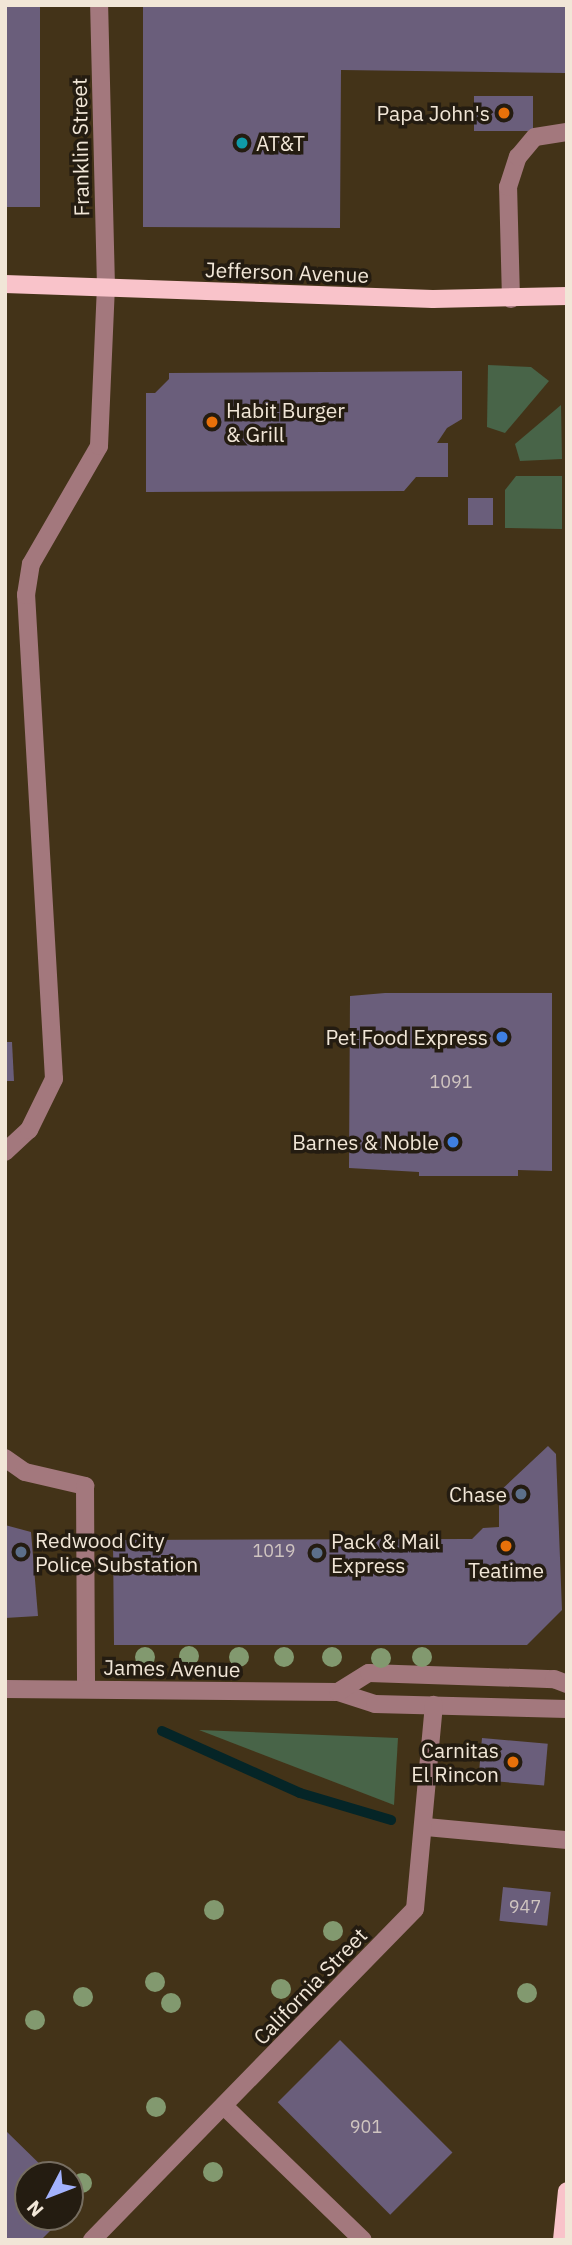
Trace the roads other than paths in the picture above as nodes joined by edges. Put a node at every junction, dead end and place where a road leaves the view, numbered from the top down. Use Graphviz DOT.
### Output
graph roads {
  1 [pos="99,5"];
  2 [pos="567,132"];
  3 [pos="5,284"];
  4 [pos="106,288"];
  5 [pos="567,296"];
  6 [pos="511,299"];
  7 [pos="5,1152"];
  8 [pos="5,1458"];
  9 [pos="567,1684"];
  10 [pos="5,1689"];
  11 [pos="86,1689"];
  12 [pos="338,1692"];
  13 [pos="434,1705"];
  14 [pos="567,1709"];
  15 [pos="426,1827"];
  16 [pos="567,1840"];
  17 [pos="224,2106"];
  18 [pos="567,2191"];
  19 [pos="92,2240"];
  20 [pos="363,2240"];
  21 [pos="562,2240"];
  1 -- 4 [label="street, Franklin Street"];
  2 -- 6 [label="street"];
  3 -- 4 [label="main road, Jefferson Avenue"];
  4 -- 6 [label="main road, Jefferson Avenue"];
  4 -- 7 [label="street, Franklin Street"];
  5 -- 6 [label="main road, Jefferson Avenue"];
  8 -- 11 [label="street"];
  9 -- 12 [label="street"];
  10 -- 11 [label="street, James Avenue"];
  11 -- 12 [label="street, James Avenue"];
  12 -- 13 [label="street, James Avenue"];
  13 -- 14 [label="street, James Avenue"];
  13 -- 15 [label="street, California Street"];
  15 -- 16 [label="street"];
  15 -- 17 [label="street, California Street"];
  17 -- 19 [label="street, California Street"];
  17 -- 20 [label="street"];
  18 -- 21 [label="main road"];
}
